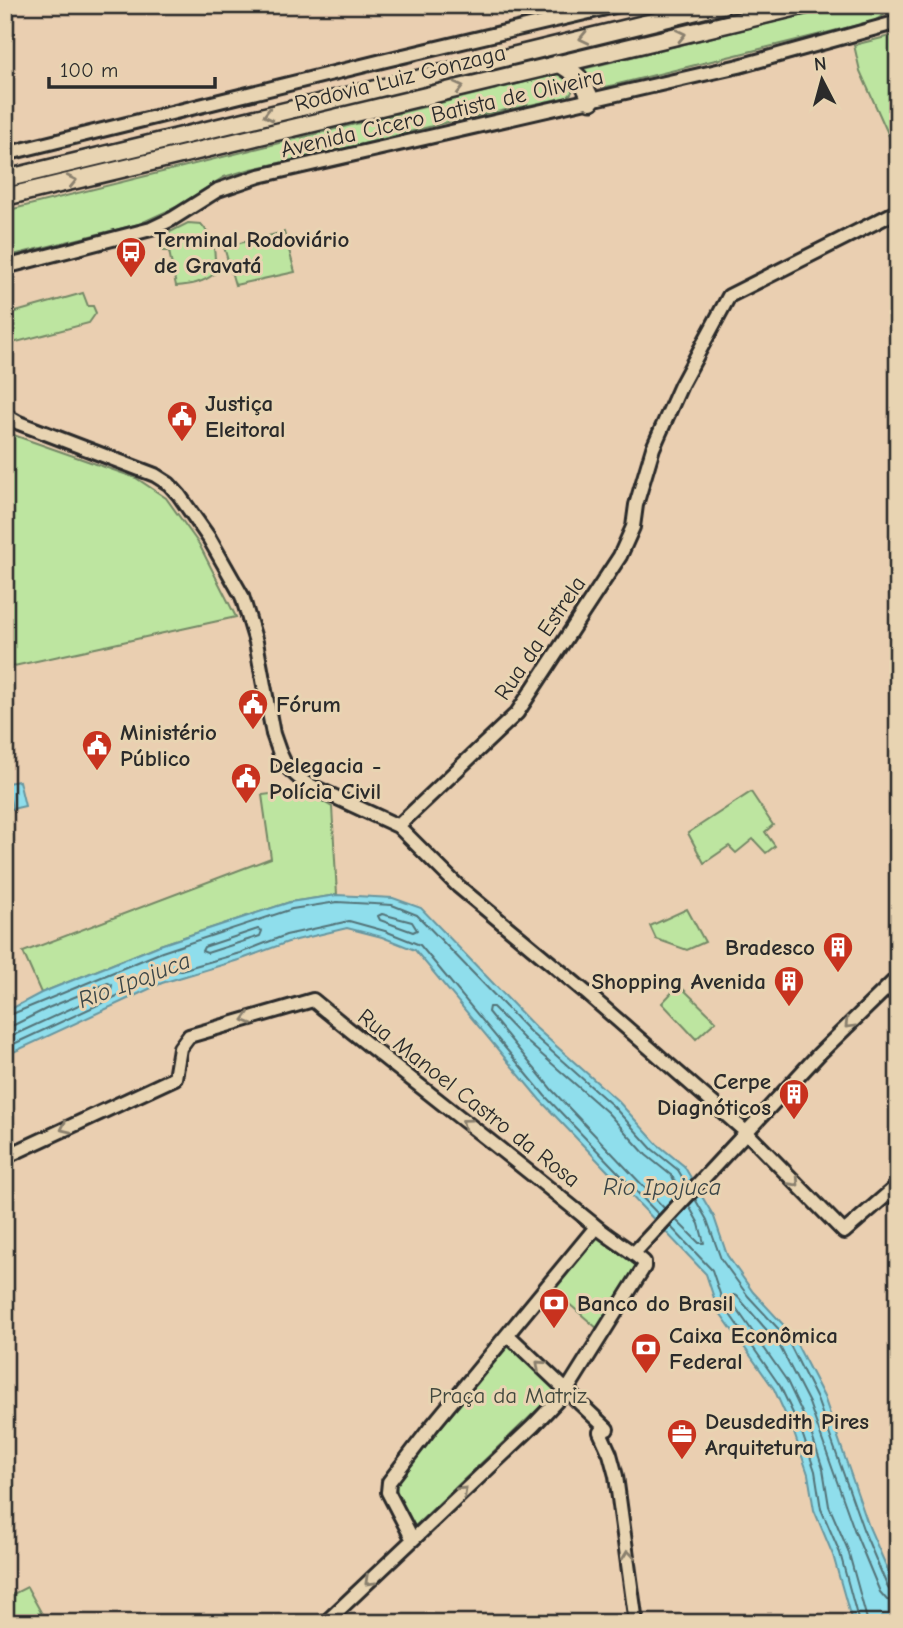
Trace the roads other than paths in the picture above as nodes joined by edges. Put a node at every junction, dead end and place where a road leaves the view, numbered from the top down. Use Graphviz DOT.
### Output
graph roads {
  1 [pos="619,5"];
  2 [pos="722,5"];
  3 [pos="806,5"];
  4 [pos="898,22"];
  5 [pos="558,63"];
  6 [pos="591,101"];
  7 [pos="5,154"];
  8 [pos="5,179"];
  9 [pos="5,197"];
  10 [pos="898,211"];
  11 [pos="5,267"];
  12 [pos="6,416"];
  13 [pos="398,826"];
  14 [pos="898,977"];
  15 [pos="747,1133"];
  16 [pos="5,1157"];
  17 [pos="898,1185"];
  18 [pos="596,1227"];
  19 [pos="634,1253"];
  20 [pos="508,1335"];
  21 [pos="567,1390"];
  22 [pos="412,1538"];
  23 [pos="325,1623"];
  24 [pos="636,1623"];
  1 -- 7 [label="main road"];
  2 -- 8 [label="highway, Rodovia Luiz Gonzaga, one-way"];
  5 -- 3 [label="highway, Rodovia Luiz Gonzaga, one-way"];
  4 -- 6 [label="main road, Avenida Cicero Batista de Oliveira"];
  5 -- 6 [label="highway"];
  9 -- 5 [label="highway, Rodovia Luiz Gonzaga, one-way"];
  6 -- 11 [label="main road, Avenida Cicero Batista de Oliveira"];
  10 -- 13 [label="main road, Rua da Estrela"];
  12 -- 13 [label="main road"];
  13 -- 15 [label="main road"];
  14 -- 15 [label="main road, one-way"];
  15 -- 17 [label="main road, one-way"];
  15 -- 19 [label="main road"];
  18 -- 16 [label="main road, Rua Manoel Castro da Rosa, one-way"];
  18 -- 19 [label="main road, Rua Manoel Castro da Rosa"];
  18 -- 20 [label="main road"];
  19 -- 21 [label="main road"];
  21 -- 20 [label="main road, one-way"];
  20 -- 22 [label="main road"];
  22 -- 21 [label="main road, one-way"];
  24 -- 21 [label="main road, one-way"];
  22 -- 23 [label="main road, one-way"];
}
